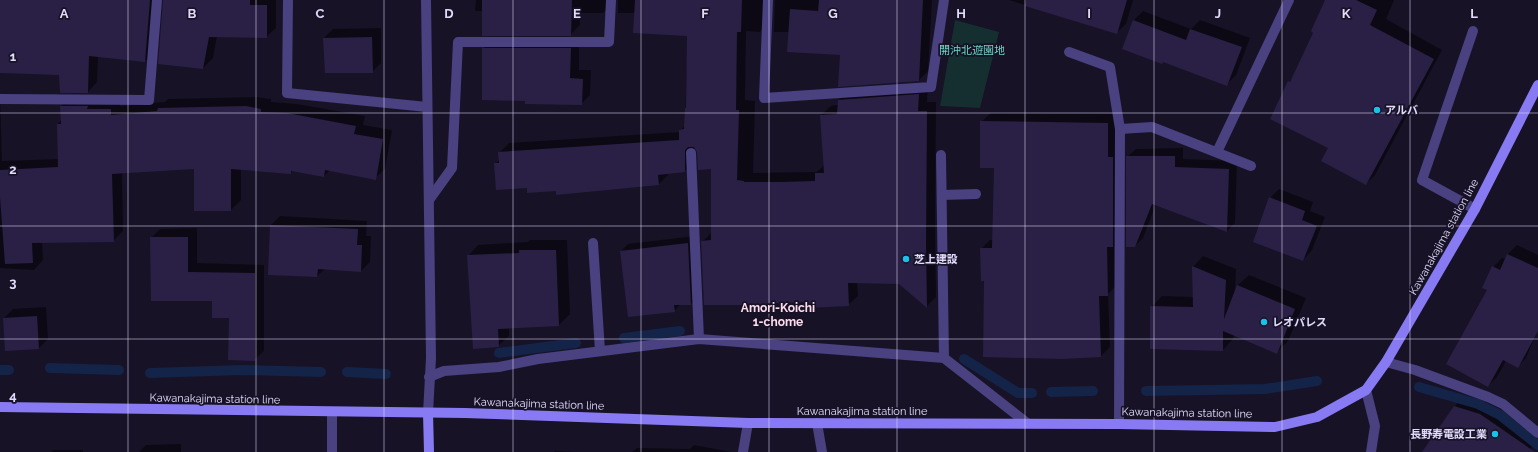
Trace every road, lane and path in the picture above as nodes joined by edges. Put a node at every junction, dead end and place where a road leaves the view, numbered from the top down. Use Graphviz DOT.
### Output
graph roads {
  1 [pos="157,0"];
  2 [pos="288,0"];
  3 [pos="426,0"];
  4 [pos="611,0"];
  5 [pos="768,0"];
  6 [pos="944,0"];
  7 [pos="1289,0"];
  8 [pos="1473,31"];
  9 [pos="1069,52"];
  10 [pos="1538,85"];
  11 [pos="0,99"];
  12 [pos="427,107"];
  13 [pos="1120,129"];
  14 [pos="1217,152"];
  15 [pos="691,153"];
  16 [pos="941,155"];
  17 [pos="1251,166"];
  18 [pos="976,194"];
  19 [pos="942,195"];
  20 [pos="428,200"];
  21 [pos="1475,209"];
  22 [pos="593,243"];
  23 [pos="699,339"];
  24 [pos="600,351"];
  25 [pos="944,358"];
  26 [pos="1386,362"];
  27 [pos="429,377"];
  28 [pos="1366,390"];
  29 [pos="0,407"];
  30 [pos="332,412"];
  31 [pos="428,413"];
  32 [pos="748,423"];
  33 [pos="817,423"];
  34 [pos="1027,423"];
  35 [pos="1119,424"];
  36 [pos="1538,433"];
  37 [pos="332,452"];
  38 [pos="429,452"];
  39 [pos="743,452"];
  40 [pos="822,452"];
  41 [pos="1371,452"];
  1 -- 11 [label="street"];
  2 -- 12 [label="street"];
  3 -- 12 [label="street"];
  4 -- 20 [label="street"];
  5 -- 6 [label="street"];
  7 -- 14 [label="street"];
  8 -- 21 [label="street"];
  9 -- 13 [label="street"];
  10 -- 21 [label="main road, Kawanakajima station line"];
  12 -- 20 [label="street"];
  13 -- 14 [label="street"];
  13 -- 35 [label="street"];
  14 -- 17 [label="street"];
  15 -- 23 [label="street"];
  16 -- 19 [label="street"];
  18 -- 19 [label="street"];
  19 -- 25 [label="street"];
  20 -- 27 [label="street"];
  21 -- 26 [label="main road, Kawanakajima station line"];
  22 -- 24 [label="street"];
  23 -- 24 [label="street"];
  23 -- 25 [label="street"];
  24 -- 27 [label="street"];
  25 -- 34 [label="street"];
  26 -- 28 [label="main road, Kawanakajima station line"];
  26 -- 36 [label="street"];
  27 -- 31 [label="street"];
  28 -- 35 [label="main road, Kawanakajima station line"];
  28 -- 41 [label="street"];
  29 -- 30 [label="main road, Kawanakajima station line"];
  30 -- 31 [label="main road, Kawanakajima station line"];
  30 -- 37 [label="street"];
  31 -- 32 [label="main road, Kawanakajima station line"];
  31 -- 38 [label="main road"];
  32 -- 33 [label="main road, Kawanakajima station line"];
  32 -- 39 [label="street"];
  33 -- 34 [label="main road, Kawanakajima station line"];
  33 -- 40 [label="street"];
  34 -- 35 [label="main road, Kawanakajima station line"];
}
